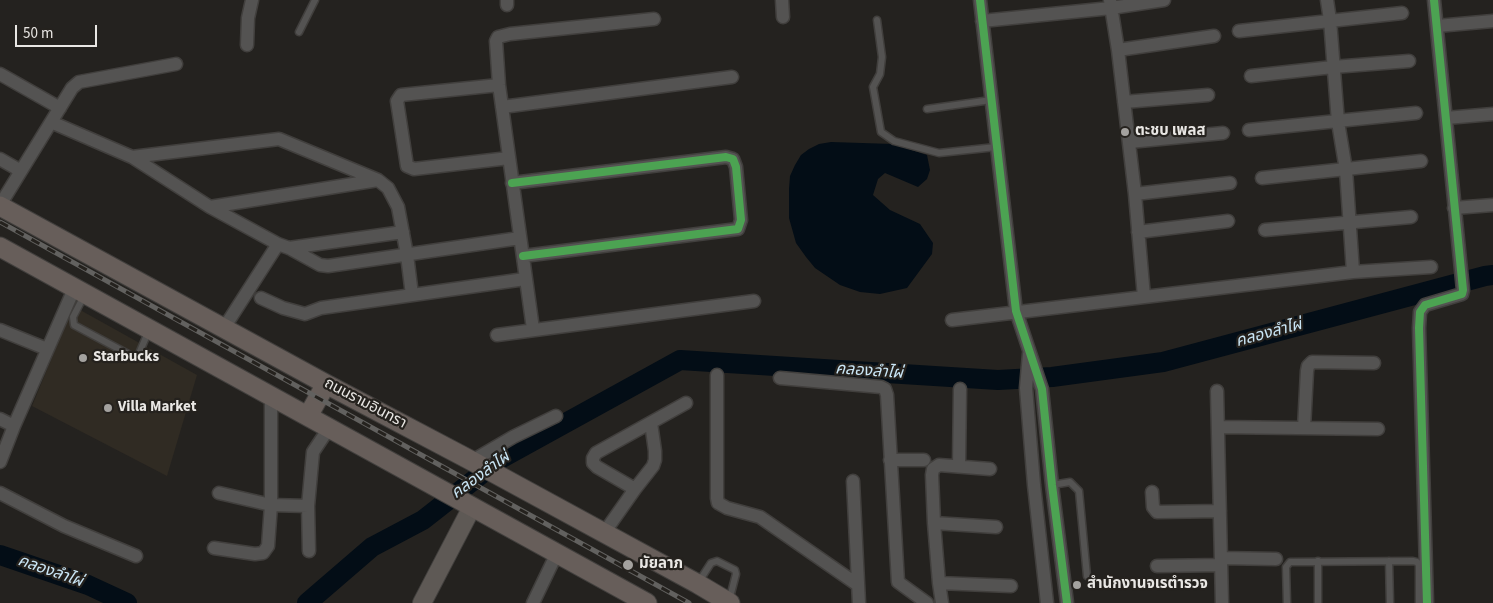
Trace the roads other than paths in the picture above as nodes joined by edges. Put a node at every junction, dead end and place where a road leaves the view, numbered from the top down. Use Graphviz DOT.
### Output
graph roads {
  1 [pos="252,0"];
  2 [pos="315,0"];
  3 [pos="782,0"];
  4 [pos="980,0"];
  5 [pos="1164,0"];
  6 [pos="1327,0"];
  7 [pos="1434,0"];
  8 [pos="1111,4"];
  9 [pos="1402,13"];
  10 [pos="784,17"];
  11 [pos="654,19"];
  12 [pos="877,20"];
  13 [pos="1330,20"];
  14 [pos="982,21"];
  15 [pos="1493,21"];
  16 [pos="1437,26"];
  17 [pos="1239,31"];
  18 [pos="299,32"];
  19 [pos="1214,36"];
  20 [pos="247,45"];
  21 [pos="1118,50"];
  22 [pos="1409,62"];
  23 [pos="176,64"];
  24 [pos="1333,67"];
  25 [pos="0,74"];
  26 [pos="1251,76"];
  27 [pos="732,77"];
  28 [pos="499,85"];
  29 [pos="1208,95"];
  30 [pos="991,100"];
  31 [pos="1124,102"];
  32 [pos="502,107"];
  33 [pos="60,108"];
  34 [pos="927,109"];
  35 [pos="1416,113"];
  36 [pos="1493,114"];
  37 [pos="1446,118"];
  38 [pos="51,122"];
  39 [pos="1338,122"];
  40 [pos="1249,130"];
  41 [pos="1223,133"];
  42 [pos="1129,142"];
  43 [pos="996,147"];
  44 [pos="132,156"];
  45 [pos="509,158"];
  46 [pos="0,160"];
  47 [pos="1421,161"];
  48 [pos="1346,170"];
  49 [pos="21,172"];
  50 [pos="1262,178"];
  51 [pos="378,180"];
  52 [pos="512,183"];
  53 [pos="1230,183"];
  54 [pos="1135,194"];
  55 [pos="0,205"];
  56 [pos="1493,205"];
  57 [pos="210,207"];
  58 [pos="1454,208"];
  59 [pos="1411,217"];
  60 [pos="1228,221"];
  61 [pos="1350,223"];
  62 [pos="1265,230"];
  63 [pos="403,232"];
  64 [pos="1138,232"];
  65 [pos="520,238"];
  66 [pos="283,246"];
  67 [pos="0,247"];
  68 [pos="407,255"];
  69 [pos="523,256"];
  70 [pos="1431,267"];
  71 [pos="1353,272"];
  72 [pos="525,279"];
  73 [pos="79,291"];
  74 [pos="412,295"];
  75 [pos="1144,297"];
  76 [pos="260,298"];
  77 [pos="754,301"];
  78 [pos="1016,311"];
  79 [pos="952,320"];
  80 [pos="224,328"];
  81 [pos="149,329"];
  82 [pos="0,330"];
  83 [pos="533,330"];
  84 [pos="497,335"];
  85 [pos="47,349"];
  86 [pos="1374,363"];
  87 [pos="717,375"];
  88 [pos="780,378"];
  89 [pos="1030,380"];
  90 [pos="326,384"];
  91 [pos="960,389"];
  92 [pos="1217,390"];
  93 [pos="271,395"];
  94 [pos="686,403"];
  95 [pos="308,416"];
  96 [pos="556,416"];
  97 [pos="0,420"];
  98 [pos="650,423"];
  99 [pos="14,426"];
  100 [pos="1218,427"];
  101 [pos="329,428"];
  102 [pos="1304,428"];
  103 [pos="1378,429"];
  104 [pos="890,460"];
  105 [pos="924,460"];
  106 [pos="0,462"];
  107 [pos="959,466"];
  108 [pos="482,467"];
  109 [pos="990,469"];
  110 [pos="853,481"];
  111 [pos="1052,484"];
  112 [pos="635,489"];
  113 [pos="0,492"];
  114 [pos="219,492"];
  115 [pos="1152,492"];
  116 [pos="466,504"];
  117 [pos="271,506"];
  118 [pos="308,506"];
  119 [pos="1220,511"];
  120 [pos="934,523"];
  121 [pos="996,527"];
  122 [pos="604,533"];
  123 [pos="214,548"];
  124 [pos="309,551"];
  125 [pos="557,553"];
  126 [pos="136,556"];
  127 [pos="1276,559"];
  128 [pos="1389,561"];
  129 [pos="1221,562"];
  130 [pos="1318,562"];
  131 [pos="1156,566"];
  132 [pos="1087,576"];
  133 [pos="938,583"];
  134 [pos="698,584"];
  135 [pos="858,585"];
  136 [pos="1011,586"];
  137 [pos="422,603"];
  138 [pos="533,603"];
  139 [pos="647,603"];
  140 [pos="729,603"];
  141 [pos="859,603"];
  142 [pos="927,603"];
  143 [pos="942,603"];
  144 [pos="1048,603"];
  145 [pos="1067,603"];
  146 [pos="1222,603"];
  147 [pos="1287,603"];
  148 [pos="1318,603"];
  149 [pos="1390,603"];
  150 [pos="1419,603"];
  151 [pos="1427,603"];
  1 -- 20 [label="street"];
  2 -- 18 [label="lane"];
  3 -- 10 [label="street"];
  4 -- 14 [label="street"];
  5 -- 8 [label="street"];
  6 -- 13 [label="street"];
  7 -- 16 [label="street"];
  8 -- 14 [label="street"];
  8 -- 21 [label="street"];
  9 -- 13 [label="street"];
  11 -- 28 [label="street"];
  12 -- 43 [label="lane"];
  13 -- 17 [label="street"];
  13 -- 24 [label="street"];
  14 -- 30 [label="street"];
  15 -- 16 [label="street"];
  16 -- 37 [label="street"];
  19 -- 21 [label="street"];
  21 -- 31 [label="street"];
  22 -- 24 [label="street"];
  23 -- 33 [label="street"];
  24 -- 26 [label="street"];
  24 -- 39 [label="street"];
  25 -- 33 [label="street"];
  27 -- 32 [label="street"];
  28 -- 32 [label="street"];
  28 -- 45 [label="street"];
  29 -- 31 [label="street"];
  30 -- 34 [label="lane"];
  30 -- 43 [label="street"];
  31 -- 42 [label="street"];
  32 -- 45 [label="street"];
  33 -- 38 [label="street"];
  35 -- 39 [label="street"];
  36 -- 37 [label="street"];
  37 -- 58 [label="street"];
  38 -- 44 [label="street"];
  38 -- 49 [label="street"];
  39 -- 40 [label="street"];
  39 -- 48 [label="street"];
  41 -- 42 [label="street"];
  42 -- 54 [label="street"];
  43 -- 78 [label="street"];
  44 -- 51 [label="street"];
  44 -- 57 [label="street"];
  45 -- 52 [label="street"];
  46 -- 49 [label="street"];
  47 -- 48 [label="street"];
  48 -- 50 [label="street"];
  48 -- 61 [label="street"];
  49 -- 55 [label="street"];
  51 -- 57 [label="street"];
  51 -- 63 [label="street"];
  52 -- 65 [label="street"];
  52 -- 69 [label="street"];
  53 -- 54 [label="street"];
  54 -- 64 [label="street"];
  55 -- 80 [label="main road, ถนนรามอินทรา"];
  56 -- 58 [label="street"];
  57 -- 66 [label="street"];
  58 -- 151 [label="street"];
  59 -- 61 [label="street"];
  60 -- 64 [label="street"];
  61 -- 62 [label="street"];
  61 -- 71 [label="street"];
  63 -- 66 [label="street"];
  63 -- 68 [label="street"];
  64 -- 75 [label="street"];
  65 -- 68 [label="street"];
  65 -- 69 [label="street"];
  66 -- 68 [label="street"];
  66 -- 80 [label="street"];
  67 -- 73 [label="main road"];
  68 -- 74 [label="street"];
  69 -- 72 [label="street"];
  70 -- 71 [label="street"];
  71 -- 75 [label="street"];
  72 -- 74 [label="street"];
  72 -- 83 [label="street"];
  73 -- 81 [label="main road"];
  73 -- 81 [label="lane"];
  73 -- 85 [label="street"];
  74 -- 76 [label="street"];
  75 -- 78 [label="street"];
  77 -- 83 [label="street"];
  78 -- 79 [label="street"];
  78 -- 89 [label="street"];
  80 -- 90 [label="main road, ถนนรามอินทรา"];
  81 -- 93 [label="main road"];
  82 -- 85 [label="street"];
  83 -- 84 [label="street"];
  85 -- 99 [label="street"];
  86 -- 102 [label="street"];
  87 -- 135 [label="street"];
  88 -- 104 [label="street"];
  89 -- 111 [label="street"];
  89 -- 144 [label="street"];
  90 -- 95 [label="main road"];
  90 -- 108 [label="main road, ถนนรามอินทรา"];
  91 -- 107 [label="street"];
  92 -- 100 [label="street"];
  93 -- 95 [label="main road"];
  93 -- 117 [label="street"];
  94 -- 98 [label="street"];
  95 -- 101 [label="main road"];
  96 -- 108 [label="street"];
  97 -- 99 [label="street"];
  98 -- 112 [label="street"];
  98 -- 112 [label="street"];
  99 -- 106 [label="street"];
  100 -- 102 [label="street"];
  100 -- 119 [label="street"];
  101 -- 116 [label="main road"];
  101 -- 118 [label="street"];
  102 -- 103 [label="street"];
  104 -- 105 [label="street"];
  104 -- 142 [label="street"];
  107 -- 109 [label="street"];
  107 -- 120 [label="street"];
  108 -- 122 [label="main road, ถนนรามอินทรา"];
  110 -- 135 [label="street"];
  111 -- 132 [label="lane"];
  111 -- 145 [label="street"];
  112 -- 122 [label="street"];
  113 -- 126 [label="street"];
  114 -- 117 [label="street"];
  115 -- 119 [label="street"];
  116 -- 125 [label="main road"];
  116 -- 137 [label="street"];
  117 -- 118 [label="street"];
  117 -- 123 [label="street"];
  118 -- 124 [label="street"];
  119 -- 129 [label="street"];
  120 -- 121 [label="street"];
  120 -- 133 [label="street"];
  122 -- 134 [label="main road, ถนนรามอินทรา"];
  125 -- 138 [label="street"];
  125 -- 139 [label="main road"];
  127 -- 129 [label="street"];
  128 -- 130 [label="lane"];
  128 -- 149 [label="lane"];
  128 -- 150 [label="lane"];
  129 -- 131 [label="street"];
  129 -- 146 [label="street"];
  130 -- 147 [label="lane"];
  130 -- 148 [label="lane"];
  133 -- 136 [label="street"];
  133 -- 143 [label="street"];
  134 -- 140 [label="main road, ถนนรามอินทรา"];
  134 -- 140 [label="lane"];
  135 -- 141 [label="street"];
}
